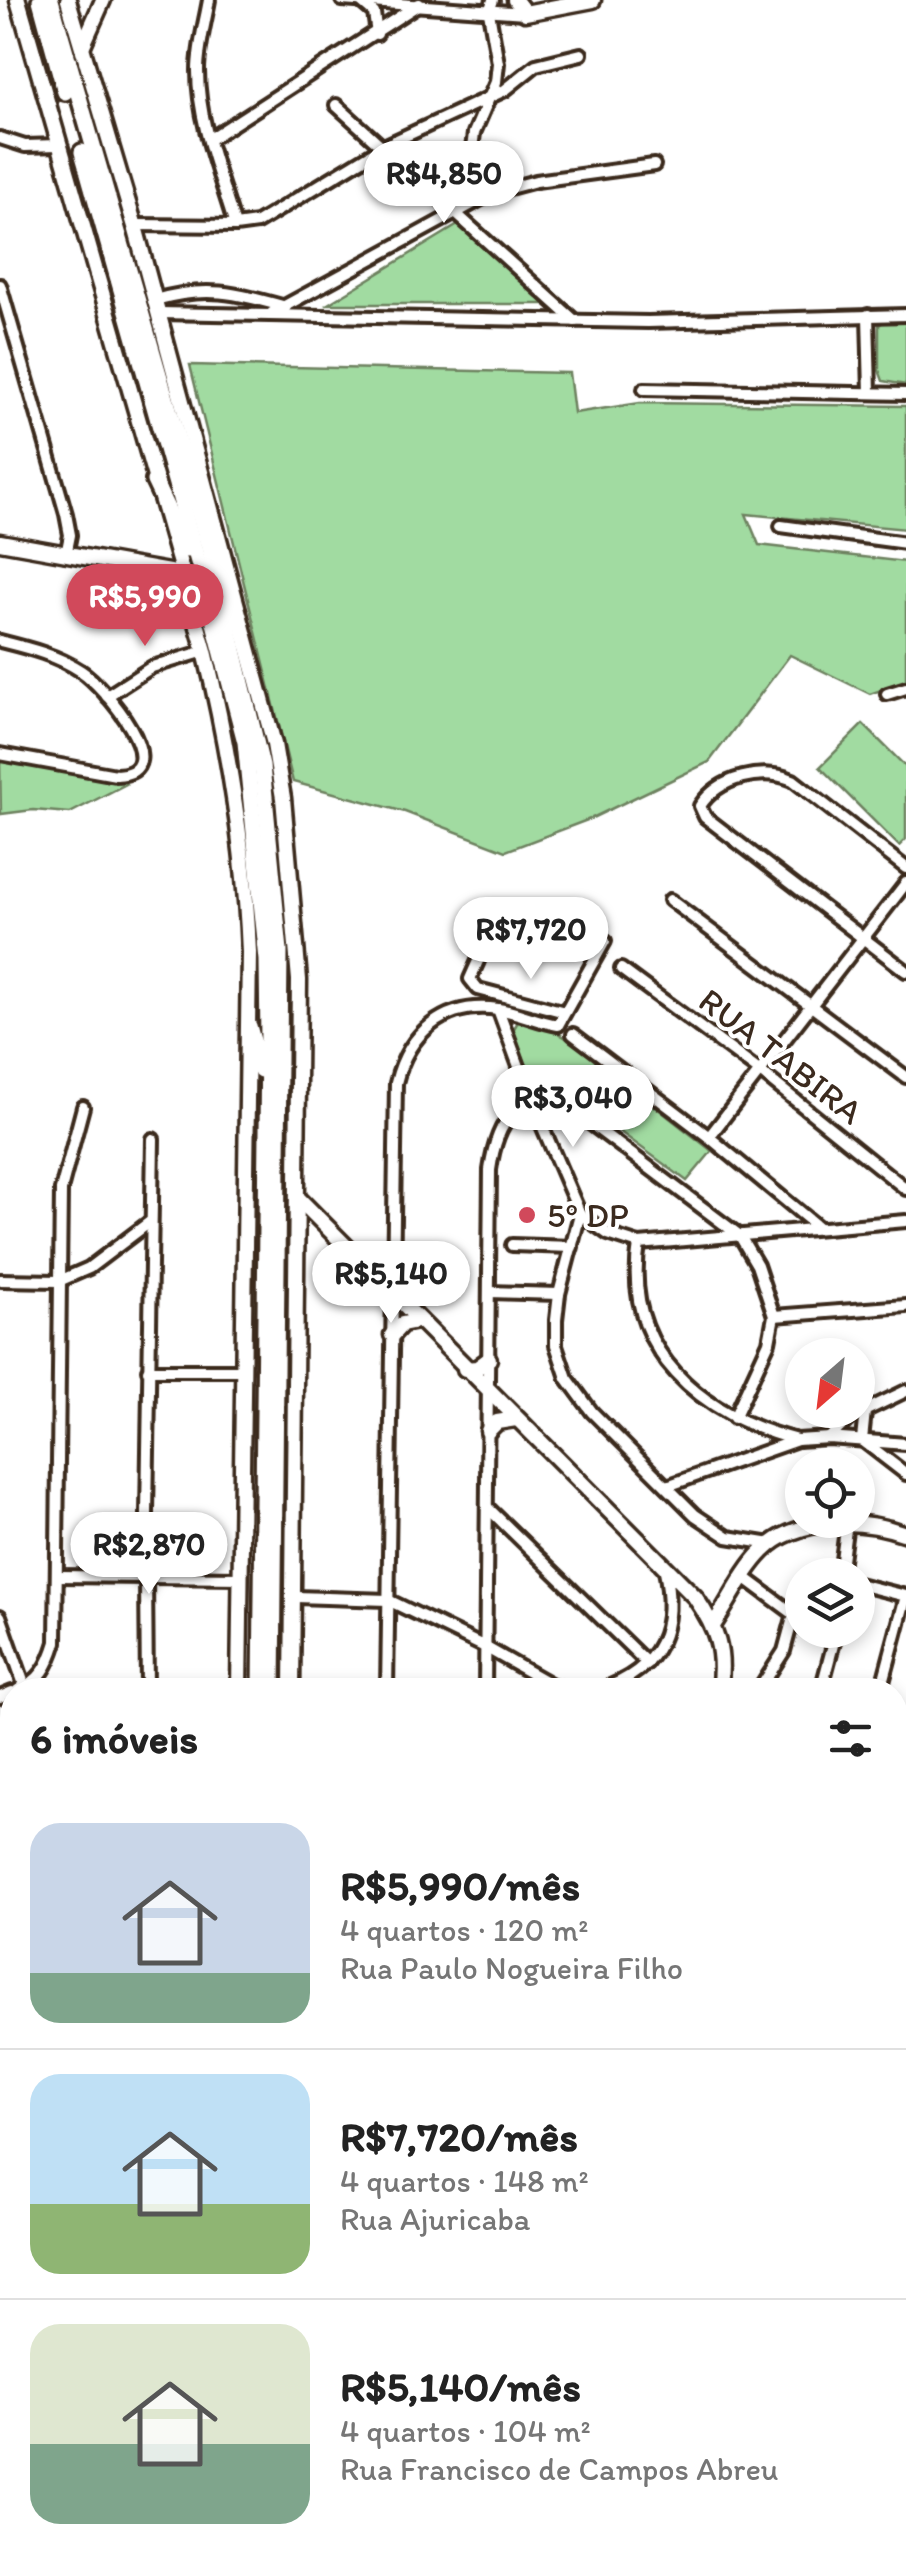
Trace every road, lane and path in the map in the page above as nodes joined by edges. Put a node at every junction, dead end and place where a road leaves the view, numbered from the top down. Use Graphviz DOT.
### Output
graph roads {
  1 [pos="18,0"];
  2 [pos="40,0"];
  3 [pos="51,0"];
  4 [pos="102,0"];
  5 [pos="209,0"];
  6 [pos="342,0"];
  7 [pos="493,0"];
  8 [pos="515,0"];
  9 [pos="593,0"];
  10 [pos="360,1"];
  11 [pos="68,2"];
  12 [pos="419,4"];
  13 [pos="489,12"];
  14 [pos="525,13"];
  15 [pos="377,34"];
  16 [pos="82,46"];
  17 [pos="581,54"];
  18 [pos="488,98"];
  19 [pos="336,105"];
  20 [pos="0,138"];
  21 [pos="210,139"];
  22 [pos="59,145"];
  23 [pos="384,146"];
  24 [pos="654,165"];
  25 [pos="453,193"];
  26 [pos="460,214"];
  27 [pos="135,225"];
  28 [pos="235,226"];
  29 [pos="0,286"];
  30 [pos="321,288"];
  31 [pos="228,291"];
  32 [pos="185,292"];
  33 [pos="157,306"];
  34 [pos="285,307"];
  35 [pos="178,313"];
  36 [pos="233,314"];
  37 [pos="315,315"];
  38 [pos="868,315"];
  39 [pos="906,315"];
  40 [pos="267,316"];
  41 [pos="576,321"];
  42 [pos="644,389"];
  43 [pos="870,394"];
  44 [pos="906,394"];
  45 [pos="154,481"];
  46 [pos="781,526"];
  47 [pos="0,542"];
  48 [pos="906,543"];
  49 [pos="66,555"];
  50 [pos="180,574"];
  51 [pos="211,610"];
  52 [pos="0,641"];
  53 [pos="204,652"];
  54 [pos="906,688"];
  55 [pos="888,694"];
  56 [pos="107,696"];
  57 [pos="226,742"];
  58 [pos="275,750"];
  59 [pos="0,754"];
  60 [pos="256,766"];
  61 [pos="281,785"];
  62 [pos="237,809"];
  63 [pos="906,868"];
  64 [pos="906,883"];
  65 [pos="670,900"];
  66 [pos="862,938"];
  67 [pos="605,941"];
  68 [pos="297,942"];
  69 [pos="250,952"];
  70 [pos="478,961"];
  71 [pos="278,969"];
  72 [pos="621,969"];
  73 [pos="906,971"];
  74 [pos="299,980"];
  75 [pos="516,987"];
  76 [pos="520,1000"];
  77 [pos="811,1003"];
  78 [pos="498,1009"];
  79 [pos="565,1012"];
  80 [pos="249,1026"];
  81 [pos="573,1034"];
  82 [pos="759,1070"];
  83 [pos="906,1077"];
  84 [pos="267,1093"];
  85 [pos="532,1102"];
  86 [pos="83,1106"];
  87 [pos="709,1137"];
  88 [pos="153,1139"];
  89 [pos="906,1188"];
  90 [pos="298,1198"];
  91 [pos="580,1214"];
  92 [pos="151,1221"];
  93 [pos="906,1221"];
  94 [pos="326,1228"];
  95 [pos="819,1228"];
  96 [pos="740,1236"];
  97 [pos="297,1242"];
  98 [pos="640,1244"];
  99 [pos="512,1245"];
  100 [pos="572,1246"];
  101 [pos="393,1264"];
  102 [pos="370,1274"];
  103 [pos="0,1280"];
  104 [pos="59,1280"];
  105 [pos="490,1292"];
  106 [pos="559,1294"];
  107 [pos="392,1297"];
  108 [pos="906,1306"];
  109 [pos="774,1316"];
  110 [pos="417,1321"];
  111 [pos="392,1335"];
  112 [pos="489,1359"];
  113 [pos="464,1368"];
  114 [pos="148,1370"];
  115 [pos="245,1370"];
  116 [pos="906,1391"];
  117 [pos="489,1393"];
  118 [pos="875,1405"];
  119 [pos="734,1418"];
  120 [pos="516,1420"];
  121 [pos="839,1428"];
  122 [pos="863,1428"];
  123 [pos="758,1429"];
  124 [pos="488,1431"];
  125 [pos="828,1438"];
  126 [pos="797,1440"];
  127 [pos="862,1440"];
  128 [pos="906,1444"];
  129 [pos="755,1456"];
  130 [pos="906,1474"];
  131 [pos="666,1486"];
  132 [pos="488,1508"];
  133 [pos="875,1526"];
  134 [pos="906,1534"];
  135 [pos="785,1538"];
  136 [pos="771,1544"];
  137 [pos="664,1566"];
  138 [pos="58,1576"];
  139 [pos="146,1577"];
  140 [pos="744,1577"];
  141 [pos="241,1578"];
  142 [pos="875,1588"];
  143 [pos="906,1596"];
  144 [pos="296,1597"];
  145 [pos="695,1597"];
  146 [pos="388,1600"];
  147 [pos="785,1607"];
  148 [pos="672,1609"];
  149 [pos="0,1616"];
  150 [pos="714,1624"];
  151 [pos="485,1647"];
  152 [pos="785,1647"];
  153 [pos="832,1648"];
  154 [pos="647,1663"];
  155 [pos="18,1678"];
  156 [pos="39,1678"];
  157 [pos="147,1678"];
  158 [pos="239,1678"];
  159 [pos="261,1678"];
  160 [pos="273,1678"];
  161 [pos="293,1678"];
  162 [pos="387,1678"];
  163 [pos="485,1678"];
  164 [pos="540,1678"];
  165 [pos="629,1678"];
  166 [pos="719,1678"];
  167 [pos="766,1678"];
  168 [pos="824,1678"];
  169 [pos="884,1678"];
  1 -- 22 [label="main road"];
  2 -- 51 [label="main road"];
  3 -- 60 [label="main road"];
  4 -- 11 [label="main road"];
  4 -- 16 [label="main road"];
  5 -- 21 [label="street"];
  6 -- 10 [label="street"];
  7 -- 13 [label="street"];
  8 -- 14 [label="main road"];
  9 -- 14 [label="main road"];
  10 -- 12 [label="street"];
  10 -- 15 [label="street"];
  11 -- 16 [label="main road"];
  12 -- 13 [label="street"];
  12 -- 15 [label="street"];
  13 -- 14 [label="street"];
  13 -- 18 [label="street"];
  15 -- 21 [label="street"];
  16 -- 27 [label="main road"];
  17 -- 18 [label="street"];
  18 -- 23 [label="street"];
  18 -- 25 [label="street"];
  19 -- 23 [label="street"];
  20 -- 22 [label="street"];
  21 -- 28 [label="street"];
  22 -- 45 [label="main road"];
  23 -- 26 [label="street"];
  23 -- 28 [label="street"];
  24 -- 26 [label="street"];
  26 -- 30 [label="street"];
  26 -- 41 [label="street"];
  27 -- 28 [label="street"];
  27 -- 33 [label="main road"];
  29 -- 49 [label="street"];
  30 -- 34 [label="street"];
  30 -- 37 [label="street"];
  31 -- 32 [label="street"];
  31 -- 34 [label="street"];
  31 -- 36 [label="street"];
  32 -- 33 [label="street"];
  32 -- 35 [label="street"];
  33 -- 35 [label="street"];
  33 -- 58 [label="main road"];
  34 -- 37 [label="street"];
  34 -- 40 [label="street"];
  35 -- 36 [label="street"];
  36 -- 40 [label="street"];
  37 -- 40 [label="street"];
  37 -- 41 [label="street"];
  38 -- 39 [label="street"];
  38 -- 41 [label="street"];
  38 -- 43 [label="street"];
  42 -- 43 [label="street"];
  43 -- 44 [label="street"];
  45 -- 50 [label="main road"];
  45 -- 51 [label="main road"];
  46 -- 48 [label="street"];
  47 -- 49 [label="main road"];
  49 -- 50 [label="main road"];
  50 -- 53 [label="main road"];
  51 -- 60 [label="main road"];
  52 -- 56 [label="street"];
  53 -- 56 [label="street"];
  53 -- 57 [label="main road"];
  54 -- 55 [label="street"];
  56 -- 59 [label="street"];
  57 -- 60 [label="main road"];
  57 -- 62 [label="main road"];
  58 -- 60 [label="main road"];
  58 -- 61 [label="main road"];
  60 -- 61 [label="main road"];
  60 -- 62 [label="main road"];
  60 -- 71 [label="main road"];
  61 -- 68 [label="main road"];
  62 -- 69 [label="main road"];
  63 -- 66 [label="street"];
  64 -- 66 [label="street"];
  65 -- 77 [label="street"];
  66 -- 73 [label="street"];
  66 -- 77 [label="street"];
  67 -- 79 [label="street"];
  68 -- 71 [label="main road"];
  68 -- 74 [label="main road"];
  69 -- 71 [label="main road"];
  69 -- 80 [label="main road"];
  70 -- 76 [label="street"];
  71 -- 74 [label="main road"];
  71 -- 84 [label="main road"];
  71 -- 160 [label="main road"];
  72 -- 82 [label="street, RUA TABIRA"];
  74 -- 90 [label="main road"];
  75 -- 76 [label="street"];
  76 -- 79 [label="street"];
  77 -- 82 [label="street"];
  77 -- 83 [label="street"];
  78 -- 79 [label="street"];
  78 -- 85 [label="street"];
  78 -- 101 [label="street"];
  80 -- 84 [label="main road"];
  80 -- 115 [label="main road"];
  81 -- 87 [label="street"];
  82 -- 87 [label="street"];
  82 -- 89 [label="street, RUA TABIRA"];
  84 -- 159 [label="main road"];
  85 -- 91 [label="street"];
  85 -- 96 [label="street"];
  85 -- 105 [label="street"];
  86 -- 104 [label="street"];
  87 -- 95 [label="street"];
  88 -- 92 [label="street"];
  90 -- 94 [label="main road"];
  90 -- 97 [label="main road"];
  91 -- 98 [label="street"];
  91 -- 100 [label="street"];
  92 -- 104 [label="street"];
  92 -- 114 [label="street"];
  93 -- 95 [label="street"];
  94 -- 97 [label="main road"];
  94 -- 102 [label="main road"];
  95 -- 96 [label="street"];
  96 -- 98 [label="street"];
  96 -- 109 [label="street"];
  97 -- 144 [label="main road"];
  98 -- 119 [label="street"];
  99 -- 100 [label="street"];
  100 -- 106 [label="street"];
  101 -- 102 [label="main road"];
  101 -- 107 [label="street"];
  102 -- 107 [label="main road"];
  103 -- 104 [label="street"];
  104 -- 138 [label="street"];
  105 -- 106 [label="street"];
  105 -- 112 [label="street"];
  106 -- 131 [label="street"];
  107 -- 110 [label="main road"];
  107 -- 111 [label="street"];
  108 -- 109 [label="street"];
  109 -- 119 [label="street"];
  110 -- 111 [label="main road"];
  110 -- 113 [label="main road"];
  111 -- 146 [label="street"];
  112 -- 113 [label="main road"];
  112 -- 117 [label="street"];
  113 -- 117 [label="main road"];
  114 -- 115 [label="street"];
  114 -- 139 [label="street"];
  115 -- 141 [label="main road"];
  116 -- 118 [label="street"];
  117 -- 120 [label="main road"];
  117 -- 124 [label="street"];
  119 -- 123 [label="street"];
  120 -- 124 [label="main road"];
  120 -- 137 [label="main road"];
  121 -- 125 [label="street"];
  122 -- 127 [label="street"];
  123 -- 126 [label="street"];
  123 -- 129 [label="street"];
  124 -- 132 [label="street"];
  125 -- 126 [label="street"];
  125 -- 127 [label="street"];
  126 -- 129 [label="street"];
  127 -- 128 [label="street"];
  127 -- 130 [label="street"];
  129 -- 131 [label="street"];
  131 -- 136 [label="street"];
  132 -- 151 [label="street"];
  132 -- 154 [label="street"];
  133 -- 134 [label="main road"];
  135 -- 136 [label="main road"];
  136 -- 140 [label="main road"];
  137 -- 145 [label="main road"];
  137 -- 148 [label="street"];
  138 -- 139 [label="street"];
  138 -- 156 [label="street"];
  139 -- 141 [label="street"];
  139 -- 157 [label="street"];
  140 -- 147 [label="street"];
  140 -- 150 [label="main road"];
  141 -- 158 [label="main road"];
  142 -- 143 [label="street"];
  143 -- 169 [label="street"];
  144 -- 146 [label="street"];
  144 -- 161 [label="main road"];
  145 -- 148 [label="street"];
  145 -- 150 [label="main road"];
  146 -- 151 [label="street"];
  146 -- 162 [label="street"];
  148 -- 154 [label="street"];
  149 -- 155 [label="street"];
  150 -- 166 [label="main road"];
  151 -- 163 [label="street"];
  151 -- 164 [label="street"];
  152 -- 167 [label="street"];
  153 -- 168 [label="street"];
  154 -- 165 [label="street"];
}
